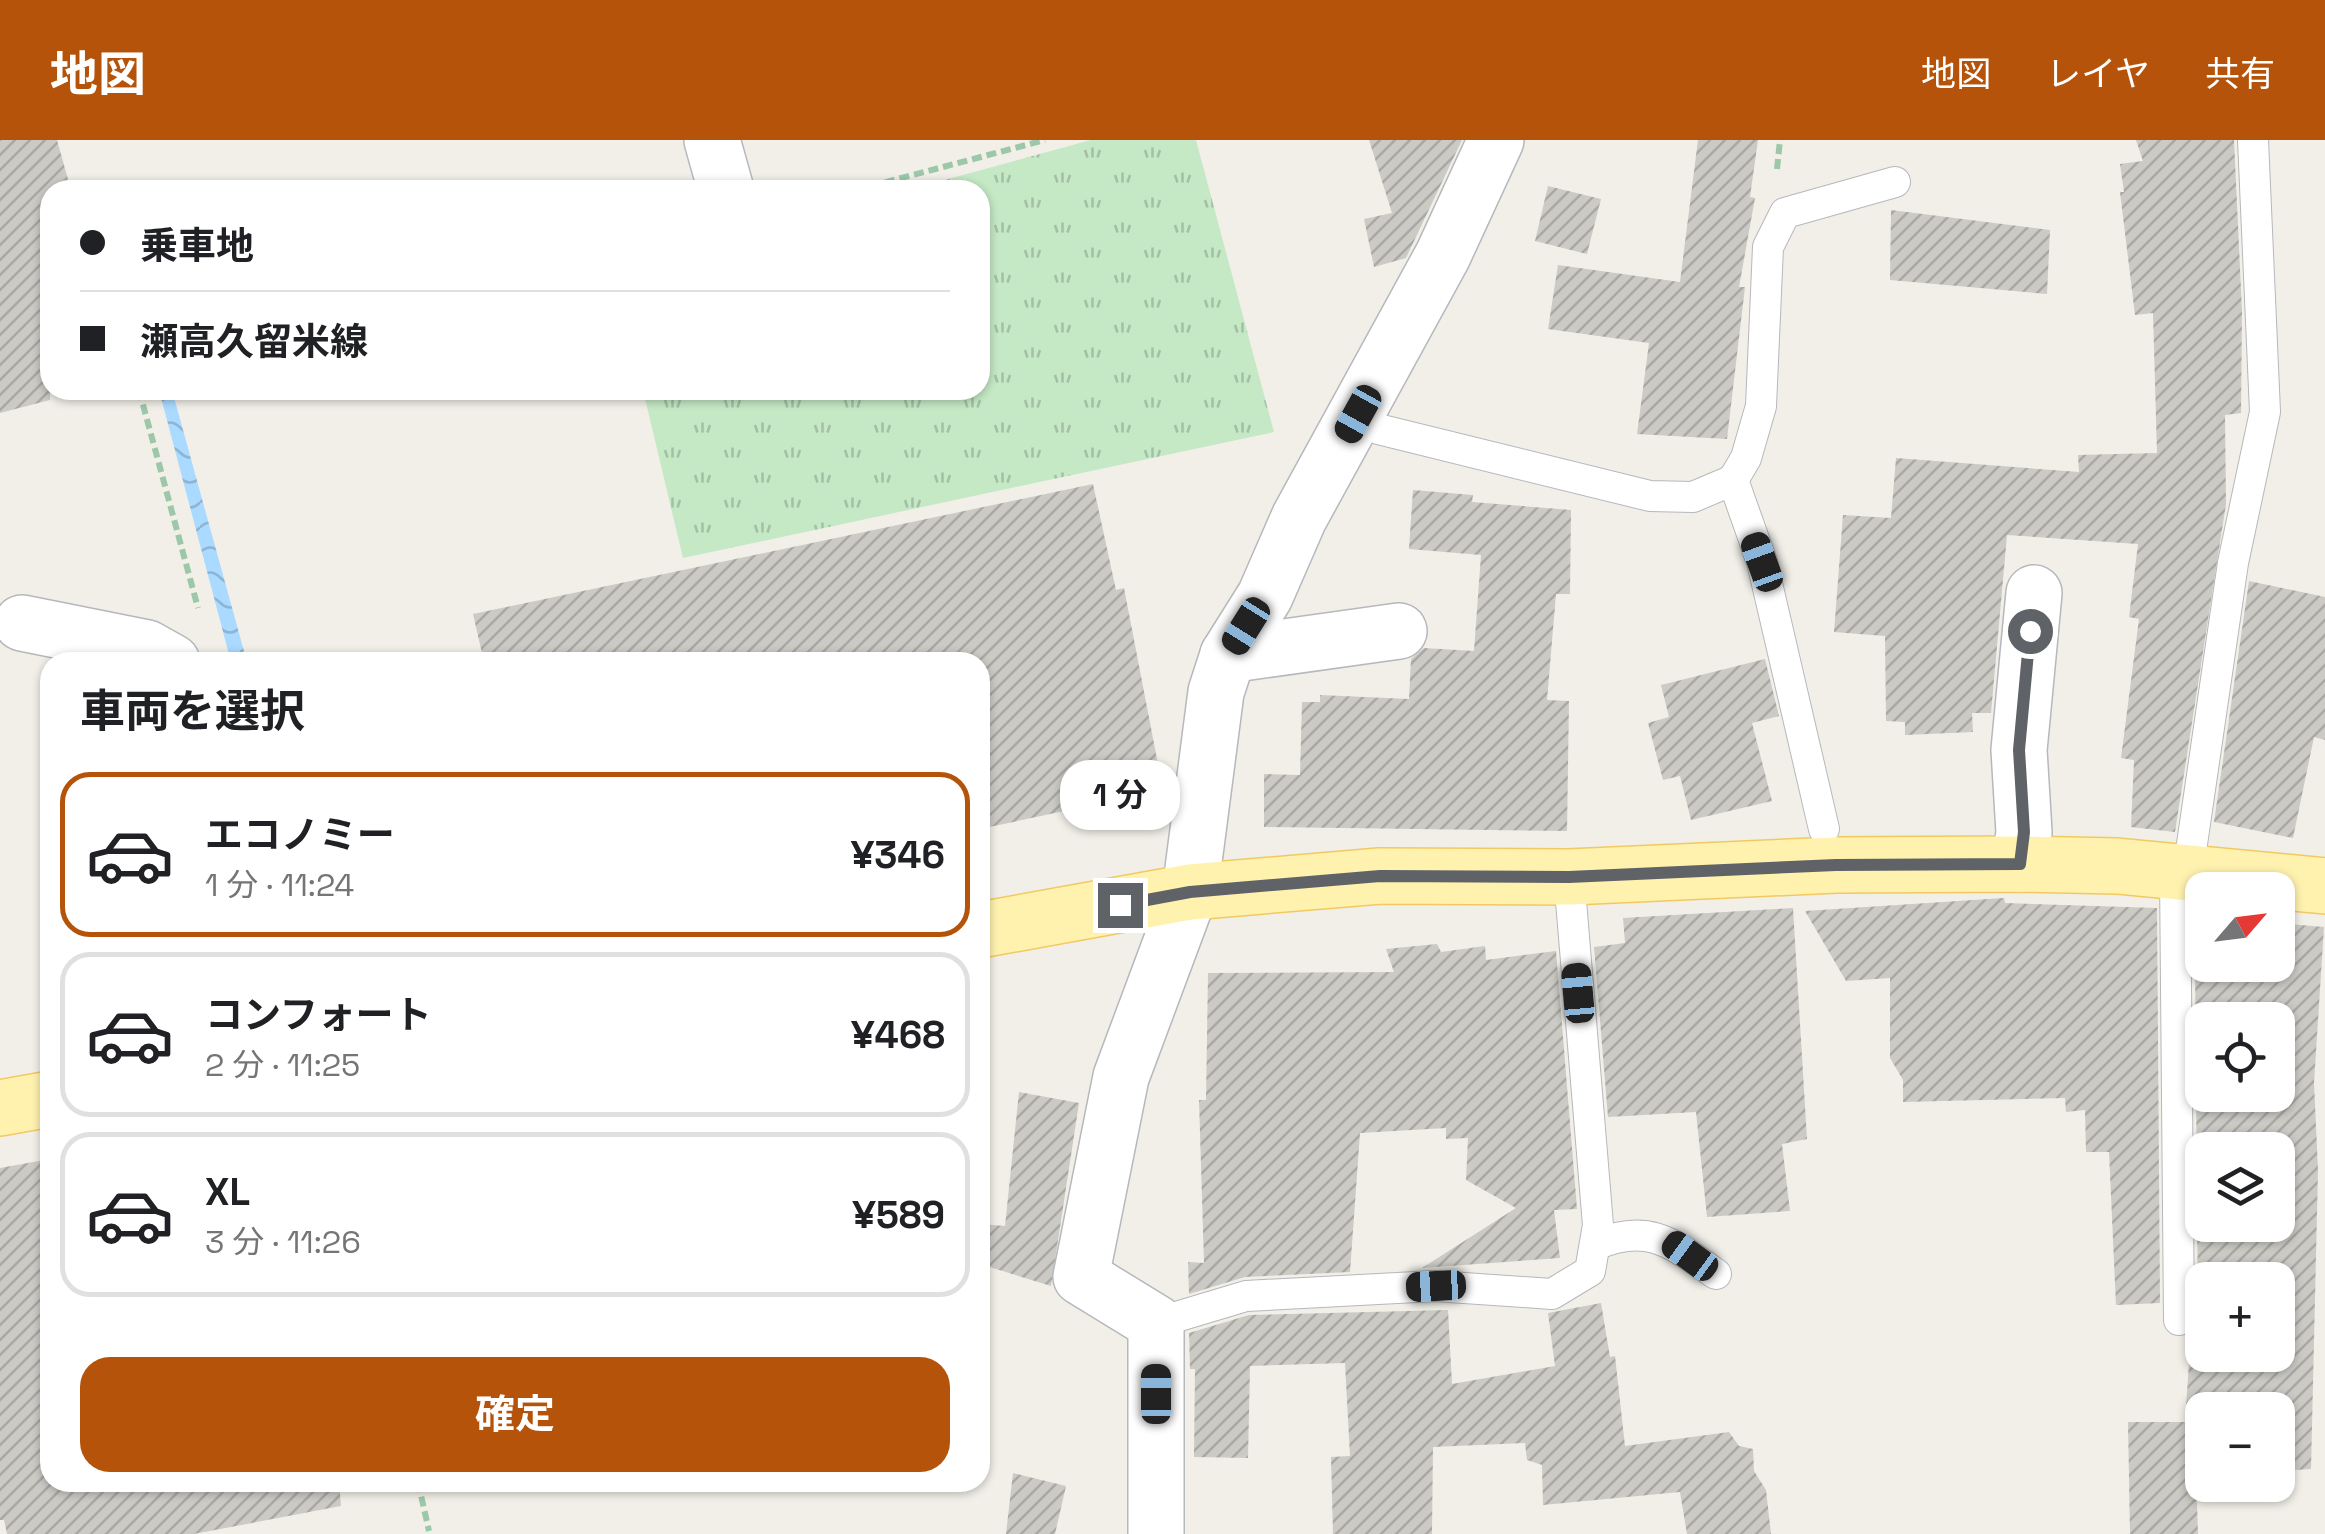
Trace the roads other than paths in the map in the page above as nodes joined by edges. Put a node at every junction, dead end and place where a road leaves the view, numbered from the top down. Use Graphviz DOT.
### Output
graph roads {
  1 [pos="712,140"];
  2 [pos="1496,140"];
  3 [pos="2253,140"];
  4 [pos="723,180"];
  5 [pos="1895,182"];
  6 [pos="1358,414"];
  7 [pos="1733,480"];
  8 [pos="2034,593"];
  9 [pos="22,623"];
  10 [pos="1400,631"];
  11 [pos="188,644"];
  12 [pos="1228,655"];
  13 [pos="1824,829"];
  14 [pos="2184,858"];
  15 [pos="2020,864"];
  16 [pos="1569,877"];
  17 [pos="2325,886"];
  18 [pos="1190,892"];
  19 [pos="990,928"];
  20 [pos="40,1101"];
  21 [pos="0,1108"];
  22 [pos="1595,1245"];
  23 [pos="1716,1274"];
  24 [pos="2179,1320"];
  25 [pos="1156,1323"];
  26 [pos="1156,1534"];
  1 -- 4 [label="street"];
  2 -- 6 [label="street"];
  3 -- 14 [label="lane"];
  5 -- 7 [label="lane"];
  6 -- 7 [label="lane"];
  6 -- 12 [label="street"];
  7 -- 13 [label="lane"];
  8 -- 15 [label="street"];
  9 -- 11 [label="street"];
  10 -- 12 [label="street"];
  12 -- 18 [label="street"];
  14 -- 15 [label="main road"];
  14 -- 17 [label="main road"];
  14 -- 24 [label="lane"];
  15 -- 16 [label="main road"];
  16 -- 18 [label="main road"];
  16 -- 22 [label="lane"];
  18 -- 19 [label="main road"];
  18 -- 25 [label="street"];
  20 -- 21 [label="main road"];
  22 -- 23 [label="lane"];
  22 -- 25 [label="lane"];
  25 -- 26 [label="street"];
}
